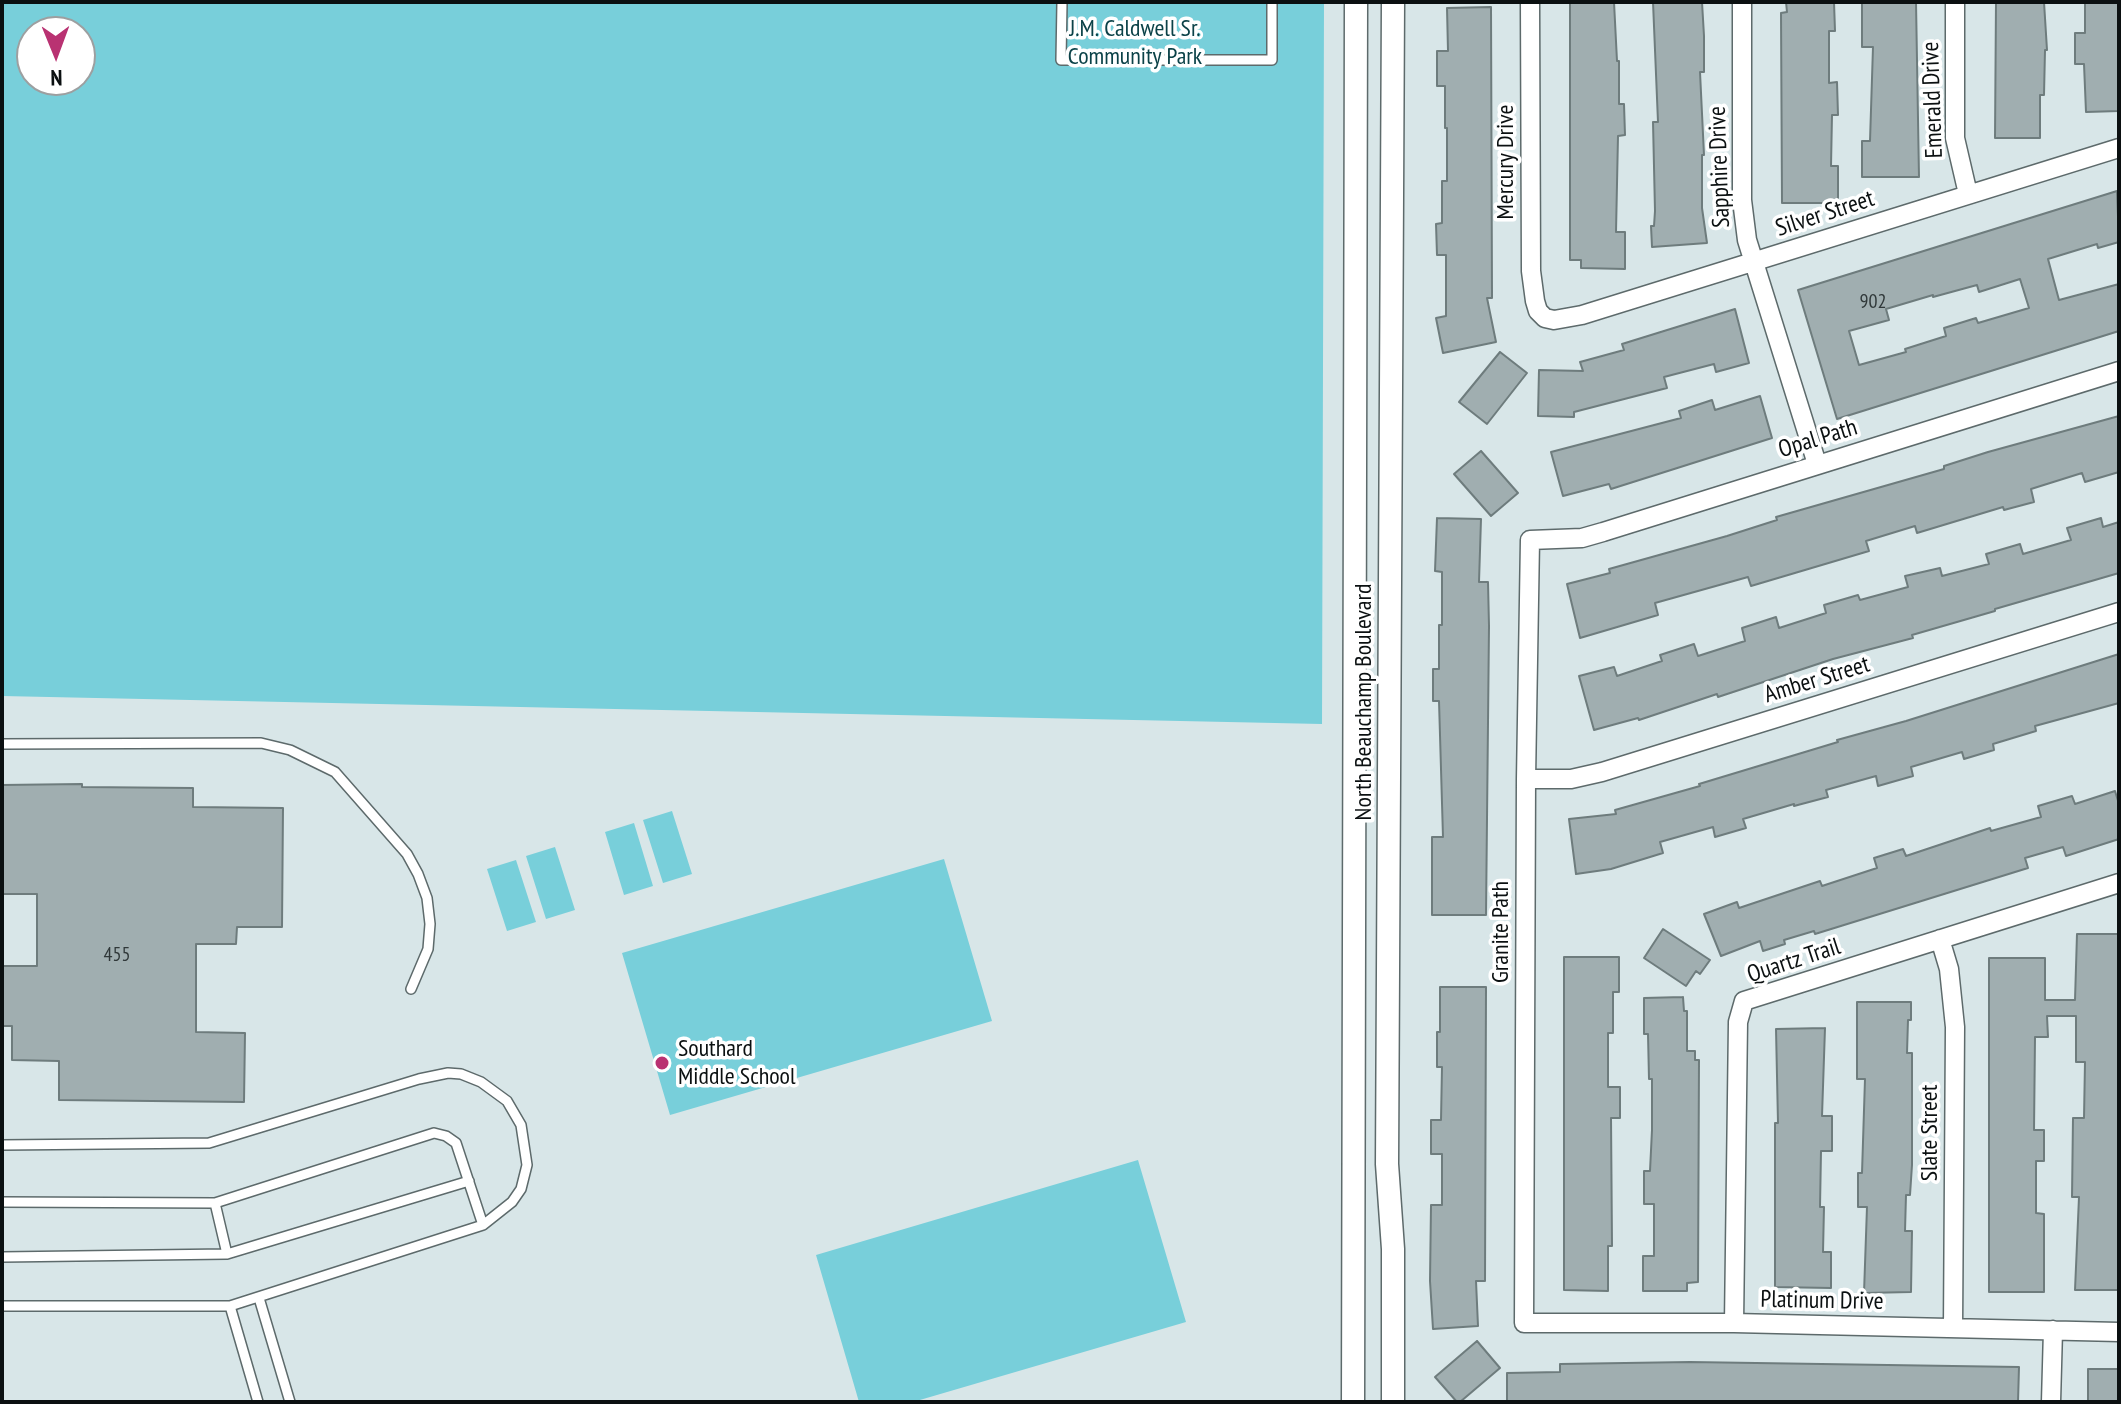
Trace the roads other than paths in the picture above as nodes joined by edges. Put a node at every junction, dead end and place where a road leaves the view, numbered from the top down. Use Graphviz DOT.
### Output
graph roads {
  1 [pos="1062,2"];
  2 [pos="1272,2"];
  3 [pos="1356,2"];
  4 [pos="1393,2"];
  5 [pos="1530,2"];
  6 [pos="1742,2"];
  7 [pos="1955,2"];
  8 [pos="2119,148"];
  9 [pos="1968,194"];
  10 [pos="1754,262"];
  11 [pos="1545,318"];
  12 [pos="2119,371"];
  13 [pos="1817,464"];
  14 [pos="1530,540"];
  15 [pos="2119,612"];
  16 [pos="2,744"];
  17 [pos="1526,779"];
  18 [pos="2119,883"];
  19 [pos="1940,939"];
  20 [pos="411,989"];
  21 [pos="2,1145"];
  22 [pos="469,1181"];
  23 [pos="2,1202"];
  24 [pos="215,1203"];
  25 [pos="483,1225"];
  26 [pos="227,1254"];
  27 [pos="2,1257"];
  28 [pos="259,1298"];
  29 [pos="2,1306"];
  30 [pos="230,1306"];
  31 [pos="1524,1323"];
  32 [pos="1734,1323"];
  33 [pos="1953,1328"];
  34 [pos="2053,1330"];
  35 [pos="2119,1332"];
  36 [pos="258,1402"];
  37 [pos="290,1402"];
  38 [pos="1353,1402"];
  39 [pos="1393,1402"];
  40 [pos="2051,1402"];
  1 -- 2 [label="lane"];
  3 -- 38 [label="street, North Beauchamp Boulevard"];
  4 -- 39 [label="street, North Beauchamp Boulevard"];
  5 -- 11 [label="street, Mercury Drive"];
  6 -- 10 [label="street, Sapphire Drive"];
  7 -- 9 [label="street, Emerald Drive"];
  8 -- 9 [label="street, Silver Street"];
  9 -- 10 [label="street, Silver Street"];
  10 -- 11 [label="street, Silver Street"];
  10 -- 13 [label="street, Sapphire Drive"];
  12 -- 13 [label="street, Opal Path"];
  13 -- 14 [label="street, Opal Path"];
  14 -- 17 [label="street, Granite Path"];
  15 -- 17 [label="street, Amber Street"];
  16 -- 20 [label="lane"];
  17 -- 31 [label="street, Granite Path"];
  18 -- 19 [label="street, Quartz Trail"];
  19 -- 32 [label="street, Quartz Trail"];
  19 -- 33 [label="street, Slate Street"];
  21 -- 25 [label="lane"];
  22 -- 24 [label="lane"];
  22 -- 25 [label="lane"];
  22 -- 26 [label="lane"];
  23 -- 24 [label="lane"];
  24 -- 26 [label="lane"];
  25 -- 28 [label="lane"];
  26 -- 27 [label="lane"];
  28 -- 30 [label="lane"];
  28 -- 37 [label="lane"];
  29 -- 30 [label="lane"];
  30 -- 36 [label="lane"];
  31 -- 32 [label="street, Platinum Drive"];
  32 -- 33 [label="street, Platinum Drive"];
  33 -- 34 [label="street, Platinum Drive"];
  34 -- 35 [label="street, Platinum Drive"];
  34 -- 40 [label="street"];
}
